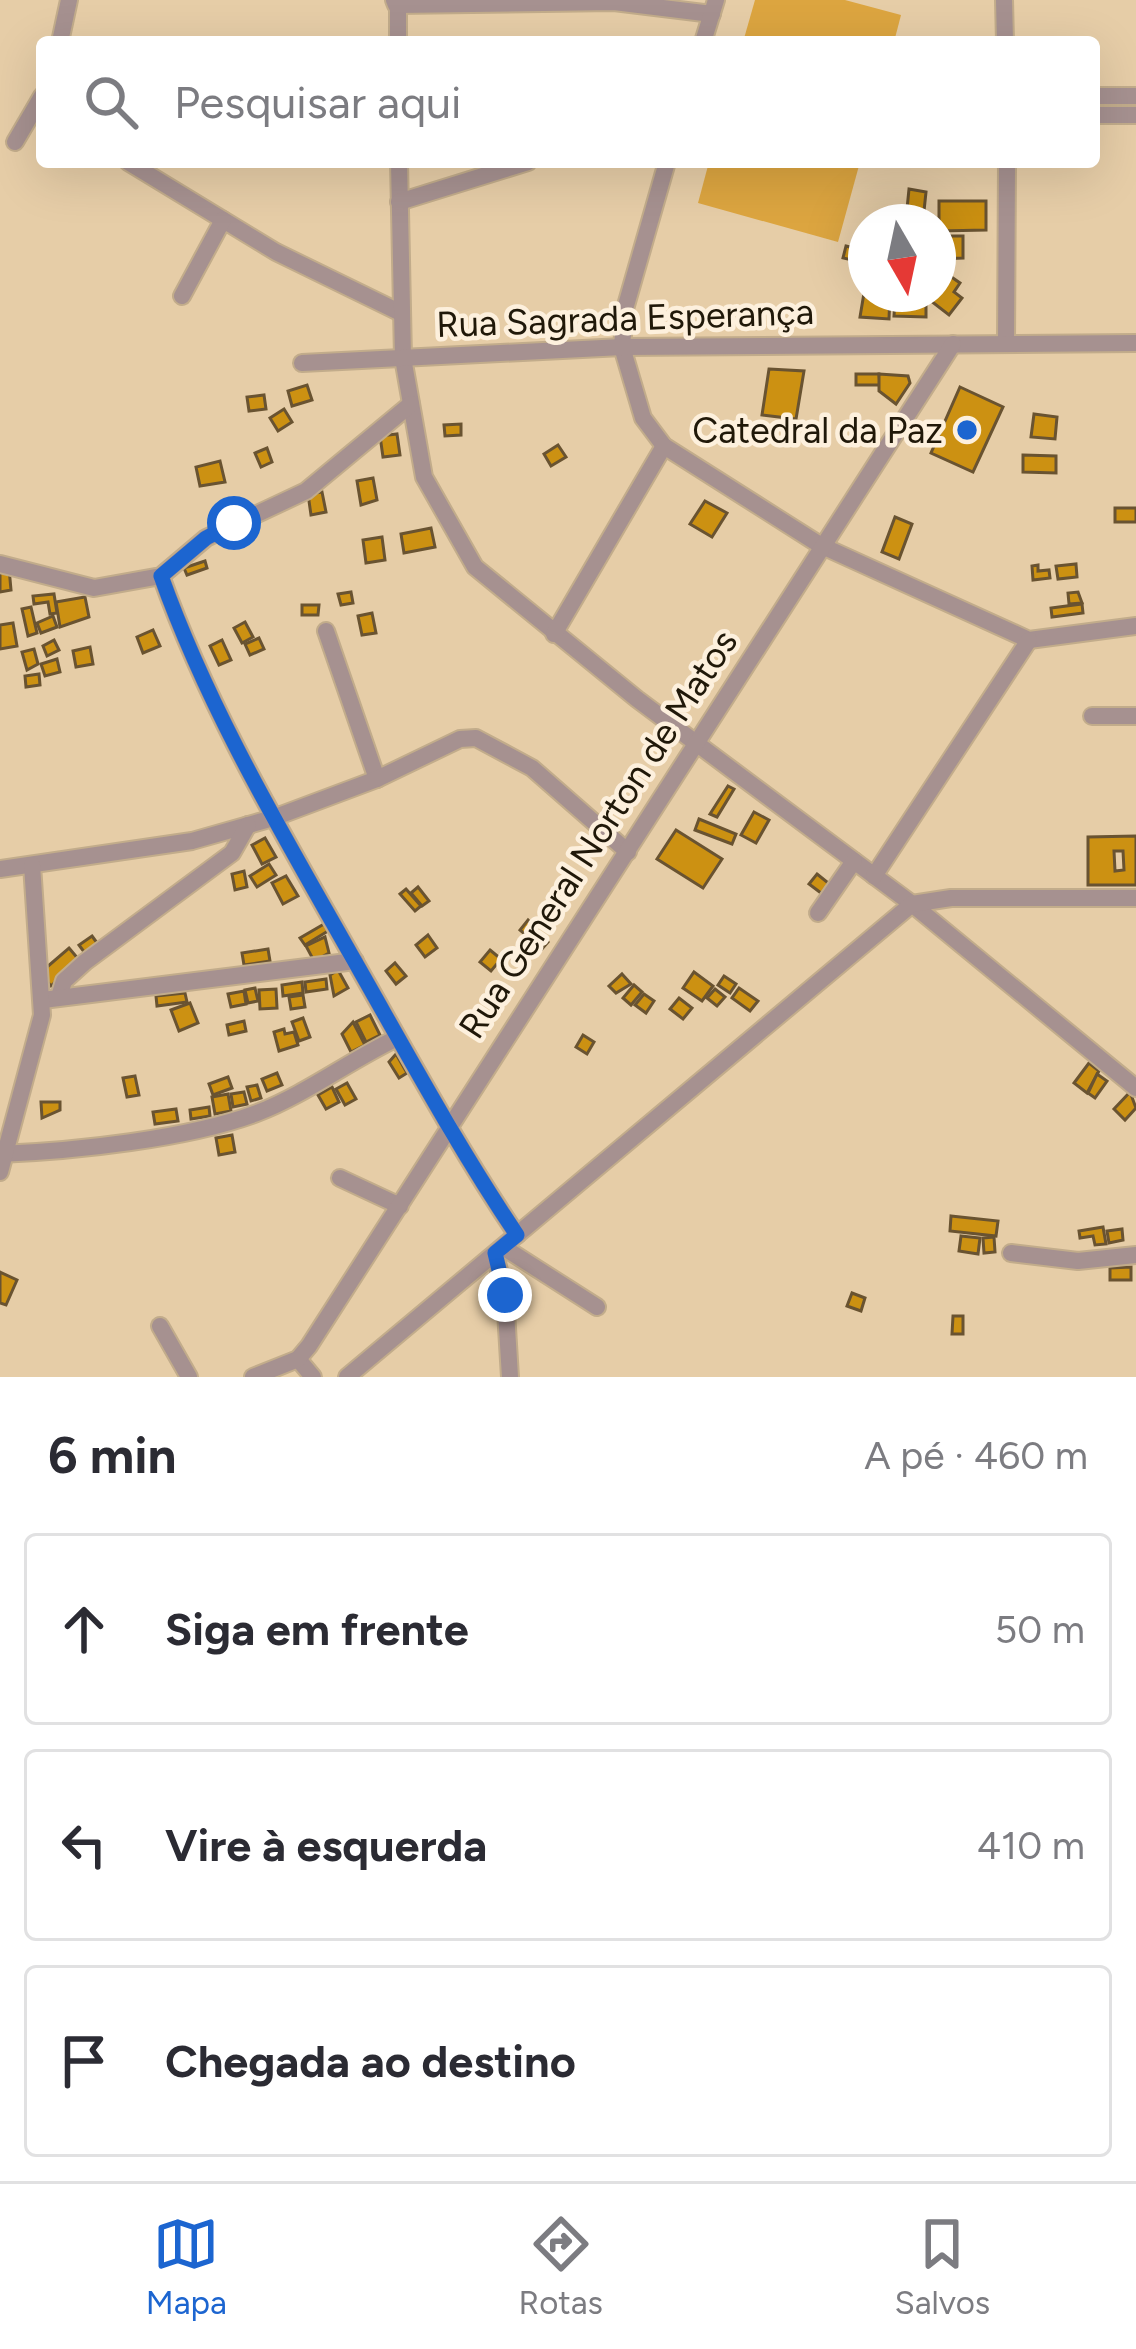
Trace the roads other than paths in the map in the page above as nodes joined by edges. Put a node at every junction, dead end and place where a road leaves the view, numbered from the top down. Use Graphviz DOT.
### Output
graph roads {
  1 [pos="69,0"];
  2 [pos="1004,0"];
  3 [pos="397,2"];
  4 [pos="714,7"];
  5 [pos="61,36"];
  6 [pos="398,36"];
  7 [pos="705,36"];
  8 [pos="1005,36"];
  9 [pos="1100,96"];
  10 [pos="1136,96"];
  11 [pos="36,106"];
  12 [pos="1100,115"];
  13 [pos="1136,115"];
  14 [pos="15,142"];
  15 [pos="138,168"];
  16 [pos="399,168"];
  17 [pos="509,168"];
  18 [pos="665,168"];
  19 [pos="1007,168"];
  20 [pos="399,202"];
  21 [pos="223,220"];
  22 [pos="182,296"];
  23 [pos="401,314"];
  24 [pos="1136,343"];
  25 [pos="953,344"];
  26 [pos="1006,344"];
  27 [pos="622,347"];
  28 [pos="403,358"];
  29 [pos="302,363"];
  30 [pos="411,404"];
  31 [pos="664,446"];
  32 [pos="820,545"];
  33 [pos="0,564"];
  34 [pos="161,576"];
  35 [pos="1136,626"];
  36 [pos="326,631"];
  37 [pos="554,634"];
  38 [pos="1029,640"];
  39 [pos="1092,716"];
  40 [pos="1136,716"];
  41 [pos="698,745"];
  42 [pos="377,779"];
  43 [pos="273,818"];
  44 [pos="248,825"];
  45 [pos="628,852"];
  46 [pos="854,861"];
  47 [pos="32,865"];
  48 [pos="0,869"];
  49 [pos="874,877"];
  50 [pos="1136,898"];
  51 [pos="912,904"];
  52 [pos="818,913"];
  53 [pos="355,961"];
  54 [pos="51,998"];
  55 [pos="397,1038"];
  56 [pos="1136,1088"];
  57 [pos="448,1133"];
  58 [pos="2,1160"];
  59 [pos="340,1178"];
  60 [pos="400,1205"];
  61 [pos="505,1245"];
  62 [pos="1011,1252"];
  63 [pos="1136,1255"];
  64 [pos="597,1307"];
  65 [pos="160,1326"];
  66 [pos="298,1360"];
  67 [pos="189,1377"];
  68 [pos="253,1377"];
  69 [pos="313,1377"];
  70 [pos="347,1377"];
  71 [pos="510,1377"];
  1 -- 5 [label="street"];
  2 -- 8 [label="street"];
  3 -- 4 [label="street"];
  3 -- 6 [label="street"];
  4 -- 7 [label="street"];
  9 -- 10 [label="street"];
  11 -- 14 [label="street"];
  12 -- 13 [label="street"];
  15 -- 21 [label="street"];
  16 -- 20 [label="street"];
  17 -- 20 [label="street"];
  18 -- 27 [label="street"];
  19 -- 26 [label="street"];
  20 -- 23 [label="street"];
  21 -- 22 [label="street"];
  21 -- 23 [label="street"];
  23 -- 28 [label="street"];
  24 -- 26 [label="street, Rua Sagrada Esperança"];
  25 -- 26 [label="street, Rua Sagrada Esperança"];
  25 -- 27 [label="street, Rua Sagrada Esperança"];
  25 -- 32 [label="street, Rua General Norton de Matos"];
  27 -- 28 [label="street, Rua Sagrada Esperança"];
  27 -- 31 [label="street"];
  28 -- 29 [label="street, Rua Sagrada Esperança"];
  28 -- 30 [label="street"];
  30 -- 34 [label="street"];
  30 -- 37 [label="street"];
  31 -- 32 [label="street"];
  31 -- 37 [label="street"];
  32 -- 38 [label="street"];
  32 -- 41 [label="street, Rua General Norton de Matos"];
  33 -- 34 [label="street"];
  34 -- 43 [label="street"];
  35 -- 38 [label="street"];
  36 -- 42 [label="street"];
  37 -- 41 [label="street"];
  38 -- 49 [label="street"];
  39 -- 40 [label="street"];
  41 -- 45 [label="street, Rua General Norton de Matos"];
  41 -- 46 [label="street"];
  42 -- 43 [label="street"];
  42 -- 45 [label="street"];
  43 -- 44 [label="street"];
  43 -- 53 [label="street"];
  44 -- 47 [label="street"];
  44 -- 54 [label="street"];
  45 -- 57 [label="street, Rua General Norton de Matos"];
  46 -- 49 [label="street"];
  46 -- 52 [label="street"];
  47 -- 48 [label="street"];
  47 -- 54 [label="street"];
  49 -- 51 [label="street"];
  50 -- 51 [label="street"];
  51 -- 56 [label="street"];
  51 -- 61 [label="street"];
  53 -- 54 [label="street"];
  53 -- 55 [label="street"];
  54 -- 58 [label="street"];
  55 -- 57 [label="street"];
  55 -- 58 [label="street"];
  57 -- 60 [label="street, Rua General Norton de Matos"];
  57 -- 61 [label="street"];
  59 -- 60 [label="street"];
  60 -- 66 [label="street, Rua General Norton de Matos"];
  61 -- 64 [label="street"];
  61 -- 70 [label="street"];
  61 -- 71 [label="street"];
  62 -- 63 [label="street"];
  65 -- 67 [label="street"];
  66 -- 68 [label="street"];
  66 -- 69 [label="street"];
}
